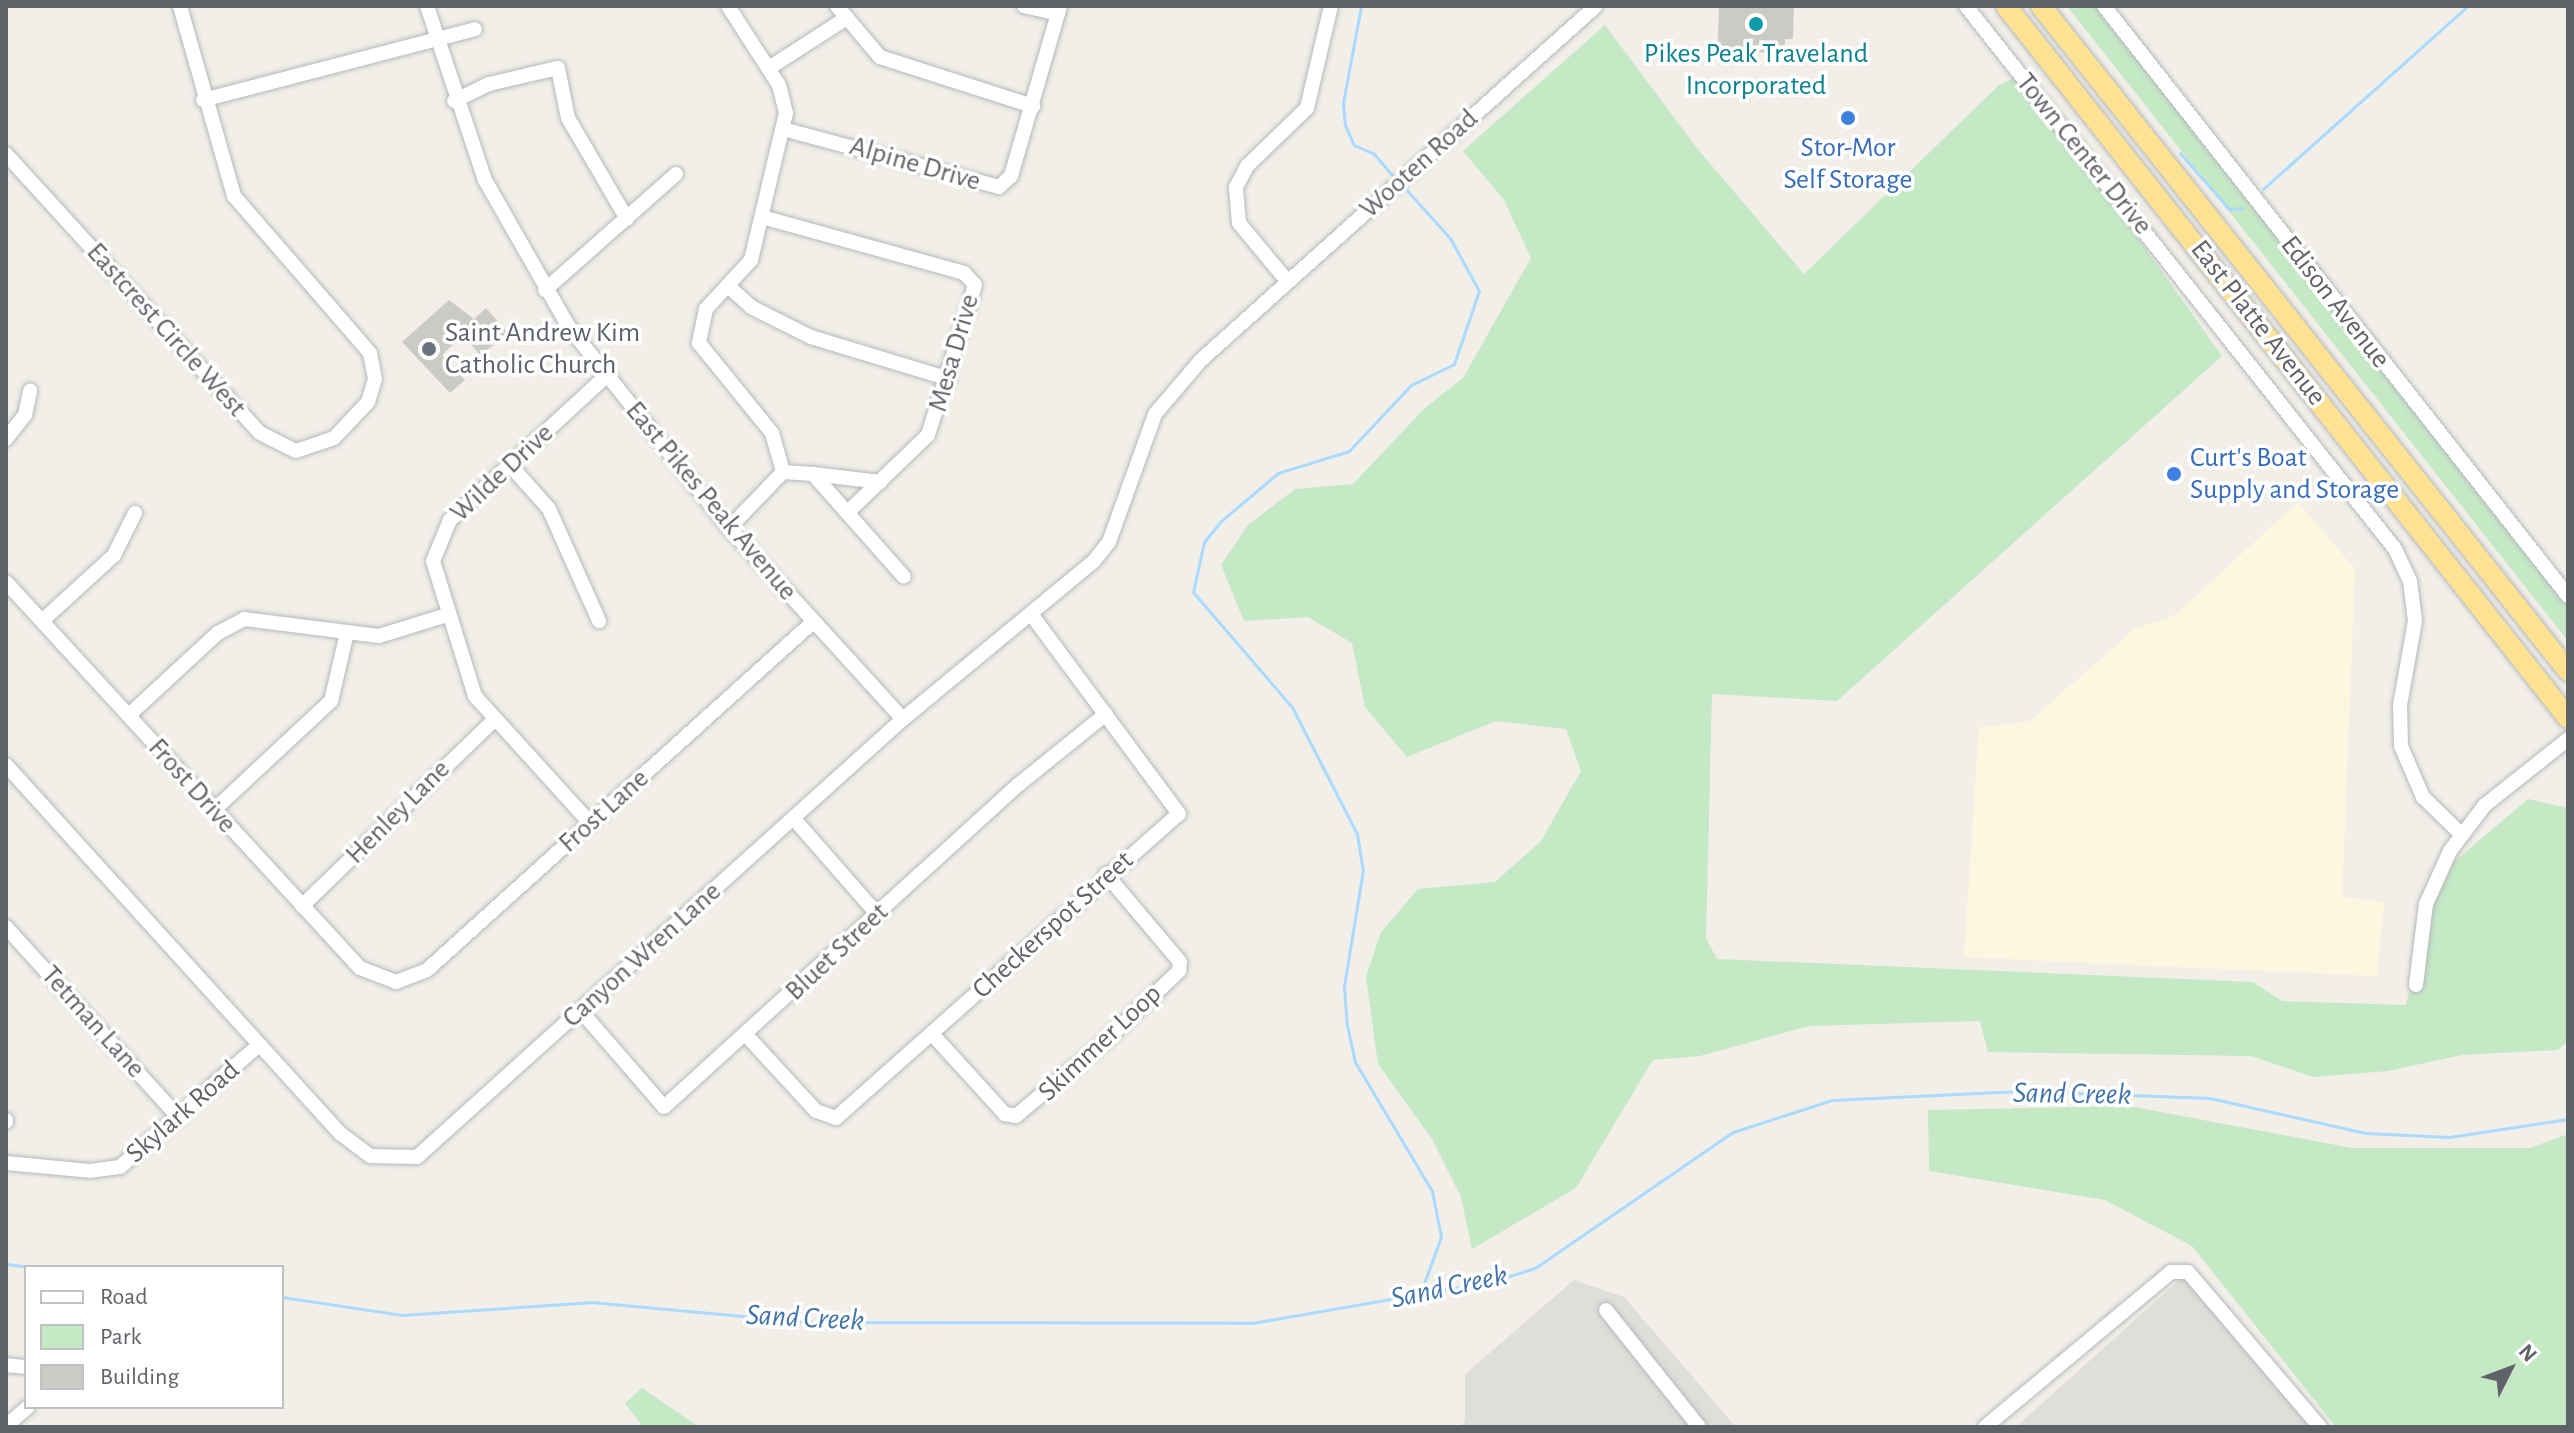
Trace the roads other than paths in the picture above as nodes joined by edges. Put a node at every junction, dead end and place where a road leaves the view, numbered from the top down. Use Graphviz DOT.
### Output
graph roads {
  1 [pos="180,6"];
  2 [pos="427,6"];
  3 [pos="728,6"];
  4 [pos="1024,6"];
  5 [pos="1331,6"];
  6 [pos="1596,6"];
  7 [pos="1966,6"];
  8 [pos="2006,6"];
  9 [pos="2041,6"];
  10 [pos="2104,6"];
  11 [pos="1059,10"];
  12 [pos="841,13"];
  13 [pos="475,29"];
  14 [pos="436,41"];
  15 [pos="769,68"];
  16 [pos="203,100"];
  17 [pos="454,101"];
  18 [pos="1033,106"];
  19 [pos="783,129"];
  20 [pos="6,154"];
  21 [pos="676,174"];
  22 [pos="762,217"];
  23 [pos="627,219"];
  24 [pos="1288,282"];
  25 [pos="728,286"];
  26 [pos="545,290"];
  27 [pos="1242,324"];
  28 [pos="606,376"];
  29 [pos="949,379"];
  30 [pos="30,391"];
  31 [pos="6,439"];
  32 [pos="296,451"];
  33 [pos="510,465"];
  34 [pos="295,467"];
  35 [pos="783,472"];
  36 [pos="813,474"];
  37 [pos="881,482"];
  38 [pos="135,513"];
  39 [pos="847,513"];
  40 [pos="729,528"];
  41 [pos="904,577"];
  42 [pos="6,582"];
  43 [pos="2568,596"];
  44 [pos="1031,614"];
  45 [pos="447,615"];
  46 [pos="42,621"];
  47 [pos="599,621"];
  48 [pos="814,621"];
  49 [pos="347,633"];
  50 [pos="2525,663"];
  51 [pos="2568,671"];
  52 [pos="2568,700"];
  53 [pos="1106,714"];
  54 [pos="129,715"];
  55 [pos="2568,718"];
  56 [pos="495,719"];
  57 [pos="903,719"];
  58 [pos="2568,739"];
  59 [pos="6,765"];
  60 [pos="214,810"];
  61 [pos="795,820"];
  62 [pos="591,824"];
  63 [pos="2461,834"];
  64 [pos="1106,874"];
  65 [pos="302,906"];
  66 [pos="878,915"];
  67 [pos="6,927"];
  68 [pos="385,981"];
  69 [pos="2416,985"];
  70 [pos="580,1010"];
  71 [pos="933,1035"];
  72 [pos="747,1036"];
  73 [pos="259,1045"];
  74 [pos="179,1118"];
  75 [pos="6,1163"];
  76 [pos="1606,1310"];
  77 [pos="26,1409"];
  78 [pos="6,1426"];
  79 [pos="1699,1427"];
  80 [pos="1985,1427"];
  81 [pos="2320,1427"];
  1 -- 16 [label="street"];
  2 -- 14 [label="street, East Pikes Peak Avenue"];
  3 -- 15 [label="street"];
  4 -- 11 [label="street"];
  5 -- 24 [label="street"];
  6 -- 24 [label="street, Wooten Road"];
  7 -- 63 [label="street, Town Center Drive"];
  8 -- 50 [label="highway, East Platte Avenue"];
  9 -- 51 [label="highway, East Platte Avenue"];
  10 -- 43 [label="street, Edison Avenue"];
  11 -- 18 [label="street, Alpine Drive"];
  12 -- 15 [label="street"];
  12 -- 18 [label="street"];
  13 -- 14 [label="street"];
  14 -- 16 [label="street"];
  14 -- 17 [label="street, East Pikes Peak Avenue"];
  15 -- 19 [label="street"];
  16 -- 32 [label="street"];
  17 -- 23 [label="street"];
  17 -- 26 [label="street, East Pikes Peak Avenue"];
  18 -- 19 [label="street, Alpine Drive"];
  19 -- 22 [label="street"];
  20 -- 32 [label="street, Eastcrest Circle West"];
  21 -- 23 [label="street"];
  22 -- 25 [label="street"];
  22 -- 29 [label="street, Mesa Drive"];
  23 -- 26 [label="street"];
  24 -- 27 [label="street, Wooten Road"];
  25 -- 29 [label="street"];
  25 -- 35 [label="street"];
  26 -- 28 [label="street, East Pikes Peak Avenue"];
  27 -- 44 [label="street, Canyon Wren Lane"];
  28 -- 33 [label="street, Wilde Drive"];
  28 -- 40 [label="street, East Pikes Peak Avenue"];
  29 -- 37 [label="street, Mesa Drive"];
  30 -- 31 [label="street"];
  32 -- 34 [label="street"];
  33 -- 45 [label="street, Wilde Drive"];
  33 -- 47 [label="street"];
  35 -- 36 [label="street"];
  35 -- 40 [label="street"];
  36 -- 37 [label="street"];
  36 -- 39 [label="street"];
  37 -- 39 [label="street, Mesa Drive"];
  38 -- 46 [label="street"];
  39 -- 41 [label="street"];
  40 -- 48 [label="street, East Pikes Peak Avenue"];
  42 -- 46 [label="street, Frost Drive"];
  44 -- 53 [label="street, Checkerspot Street"];
  44 -- 57 [label="street, Canyon Wren Lane"];
  45 -- 49 [label="street"];
  45 -- 56 [label="street, Wilde Drive"];
  46 -- 54 [label="street, Frost Drive"];
  48 -- 57 [label="street, East Pikes Peak Avenue"];
  48 -- 62 [label="street, Frost Lane"];
  49 -- 54 [label="street"];
  49 -- 60 [label="street"];
  50 -- 52 [label="highway"];
  50 -- 55 [label="highway, East Platte Avenue"];
  53 -- 64 [label="street, Checkerspot Street"];
  53 -- 66 [label="street, Bluet Street"];
  54 -- 60 [label="street, Frost Drive"];
  56 -- 62 [label="street, Wilde Drive"];
  56 -- 65 [label="street, Henley Lane"];
  57 -- 61 [label="street, Canyon Wren Lane"];
  58 -- 63 [label="street"];
  59 -- 73 [label="street, Canyon Wren Lane"];
  60 -- 65 [label="street, Frost Drive"];
  61 -- 66 [label="street"];
  61 -- 70 [label="street, Canyon Wren Lane"];
  62 -- 68 [label="street, Frost Lane"];
  63 -- 69 [label="street"];
  64 -- 71 [label="street, Checkerspot Street"];
  64 -- 71 [label="street, Skimmer Loop"];
  65 -- 68 [label="street, Frost Drive"];
  66 -- 72 [label="street, Bluet Street"];
  67 -- 74 [label="street, Tetman Lane"];
  70 -- 72 [label="street, Bluet Street"];
  70 -- 73 [label="street, Canyon Wren Lane"];
  71 -- 72 [label="street, Checkerspot Street"];
  73 -- 74 [label="street, Skylark Road"];
  74 -- 75 [label="street, Skylark Road"];
  76 -- 79 [label="street"];
  77 -- 78 [label="street"];
  80 -- 81 [label="street"];
}
